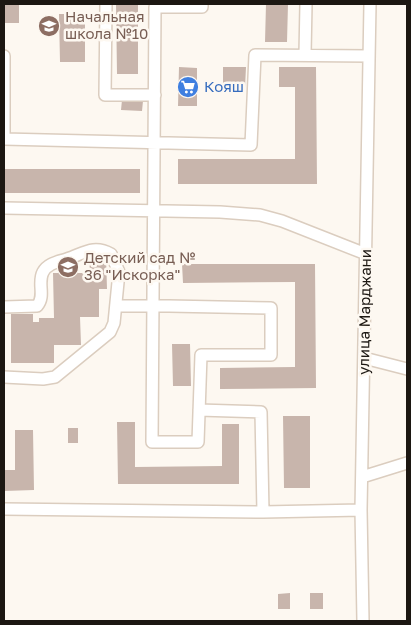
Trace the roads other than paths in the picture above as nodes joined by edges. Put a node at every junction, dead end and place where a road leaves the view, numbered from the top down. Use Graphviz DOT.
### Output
graph roads {
  1 [pos="106,4"];
  2 [pos="202,4"];
  3 [pos="306,4"];
  4 [pos="370,4"];
  5 [pos="305,54"];
  6 [pos="4,56"];
  7 [pos="370,56"];
  8 [pos="154,95"];
  9 [pos="4,138"];
  10 [pos="154,144"];
  11 [pos="4,208"];
  12 [pos="153,211"];
  13 [pos="366,254"];
  14 [pos="116,306"];
  15 [pos="153,306"];
  16 [pos="4,307"];
  17 [pos="364,358"];
  18 [pos="407,369"];
  19 [pos="4,377"];
  20 [pos="199,410"];
  21 [pos="407,463"];
  22 [pos="362,478"];
  23 [pos="4,509"];
  24 [pos="361,510"];
  25 [pos="263,512"];
  26 [pos="363,621"];
  1 -- 8 [label="street"];
  2 -- 8 [label="street"];
  3 -- 5 [label="street"];
  4 -- 7 [label="street, улица Марджани"];
  5 -- 7 [label="street"];
  5 -- 10 [label="street"];
  6 -- 9 [label="street"];
  7 -- 13 [label="street, улица Марджани"];
  8 -- 10 [label="street"];
  9 -- 10 [label="street"];
  10 -- 12 [label="street"];
  11 -- 12 [label="street"];
  12 -- 13 [label="street"];
  12 -- 15 [label="street"];
  13 -- 17 [label="street, улица Марджани"];
  14 -- 15 [label="street"];
  14 -- 16 [label="street"];
  14 -- 19 [label="street"];
  15 -- 20 [label="street"];
  15 -- 20 [label="street"];
  17 -- 18 [label="street"];
  17 -- 22 [label="street, улица Марджани"];
  20 -- 25 [label="street"];
  21 -- 22 [label="street"];
  22 -- 24 [label="street, улица Марджани"];
  23 -- 25 [label="street"];
  24 -- 25 [label="street"];
  24 -- 26 [label="street, улица Марджани"];
}
